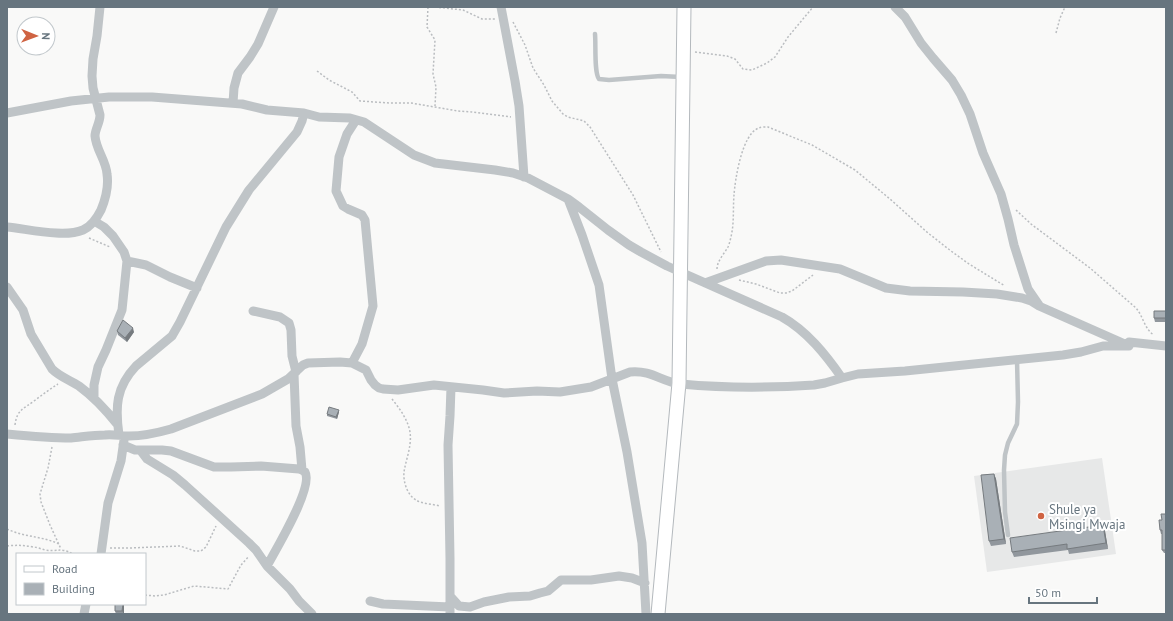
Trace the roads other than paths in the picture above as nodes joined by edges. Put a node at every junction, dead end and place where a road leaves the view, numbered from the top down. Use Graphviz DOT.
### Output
graph roads {
  1 [pos="100,7"];
  2 [pos="274,7"];
  3 [pos="501,7"];
  4 [pos="684,7"];
  5 [pos="894,7"];
  6 [pos="596,34"];
  7 [pos="683,78"];
  8 [pos="95,99"];
  9 [pos="233,103"];
  10 [pos="7,113"];
  11 [pos="304,113"];
  12 [pos="356,120"];
  13 [pos="524,177"];
  14 [pos="568,199"];
  15 [pos="94,221"];
  16 [pos="7,227"];
  17 [pos="127,261"];
  18 [pos="680,272"];
  19 [pos="705,283"];
  20 [pos="7,288"];
  21 [pos="197,288"];
  22 [pos="1040,306"];
  23 [pos="253,310"];
  24 [pos="1129,346"];
  25 [pos="1166,346"];
  26 [pos="1017,360"];
  27 [pos="352,363"];
  28 [pos="295,373"];
  29 [pos="842,378"];
  30 [pos="612,379"];
  31 [pos="679,384"];
  32 [pos="451,387"];
  33 [pos="94,398"];
  34 [pos="117,424"];
  35 [pos="11,434"];
  36 [pos="122,435"];
  37 [pos="123,445"];
  38 [pos="141,451"];
  39 [pos="302,470"];
  40 [pos="1008,535"];
  41 [pos="102,550"];
  42 [pos="267,566"];
  43 [pos="645,583"];
  44 [pos="450,596"];
  45 [pos="370,601"];
  46 [pos="450,610"];
  47 [pos="312,614"];
  48 [pos="646,614"];
  49 [pos="658,614"];
  1 -- 8 [label="street"];
  2 -- 9 [label="street"];
  3 -- 13 [label="street"];
  4 -- 7 [label="main road"];
  5 -- 22 [label="street"];
  6 -- 7 [label="lane"];
  7 -- 18 [label="main road"];
  8 -- 9 [label="street"];
  8 -- 10 [label="street"];
  8 -- 15 [label="street"];
  9 -- 11 [label="street"];
  11 -- 12 [label="street"];
  11 -- 21 [label="street"];
  12 -- 13 [label="street"];
  12 -- 27 [label="street"];
  13 -- 14 [label="street"];
  14 -- 18 [label="street"];
  14 -- 30 [label="street"];
  15 -- 16 [label="street"];
  15 -- 17 [label="street"];
  17 -- 21 [label="street"];
  17 -- 33 [label="street"];
  18 -- 19 [label="street"];
  18 -- 31 [label="main road"];
  19 -- 22 [label="street"];
  19 -- 29 [label="street"];
  20 -- 33 [label="street"];
  21 -- 34 [label="street"];
  22 -- 24 [label="street"];
  23 -- 28 [label="street"];
  24 -- 25 [label="street"];
  24 -- 26 [label="street"];
  26 -- 29 [label="street"];
  26 -- 40 [label="lane"];
  27 -- 28 [label="street"];
  27 -- 32 [label="street"];
  28 -- 36 [label="street"];
  28 -- 39 [label="street"];
  29 -- 31 [label="street"];
  30 -- 31 [label="street"];
  30 -- 32 [label="street"];
  30 -- 43 [label="street"];
  31 -- 49 [label="main road"];
  32 -- 44 [label="street"];
  33 -- 34 [label="street"];
  34 -- 36 [label="street"];
  35 -- 36 [label="street"];
  36 -- 37 [label="street"];
  37 -- 38 [label="street"];
  37 -- 41 [label="street"];
  38 -- 39 [label="street"];
  38 -- 42 [label="street"];
  39 -- 42 [label="street"];
  42 -- 47 [label="street"];
  43 -- 44 [label="street"];
  43 -- 48 [label="street"];
  44 -- 46 [label="street"];
  45 -- 46 [label="street"];
}
